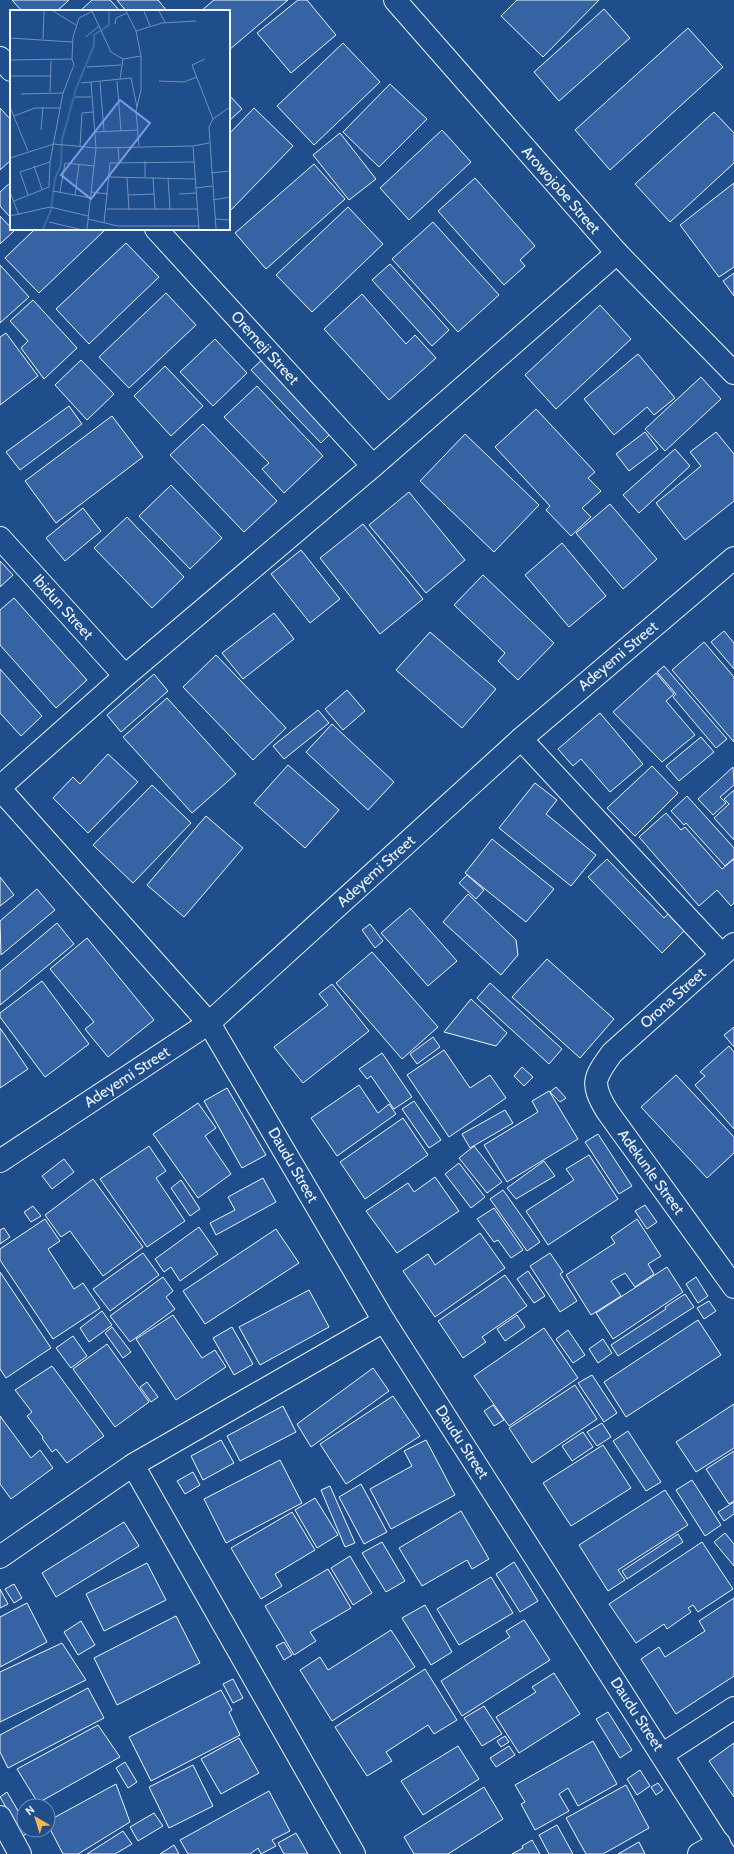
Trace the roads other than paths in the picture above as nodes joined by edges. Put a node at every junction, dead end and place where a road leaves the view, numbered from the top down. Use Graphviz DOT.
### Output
graph roads {
  1 [pos="395,0"];
  2 [pos="0,58"];
  3 [pos="10,69"];
  4 [pos="157,230"];
  5 [pos="617,253"];
  6 [pos="734,373"];
  7 [pos="373,466"];
  8 [pos="0,538"];
  9 [pos="734,558"];
  10 [pos="125,676"];
  11 [pos="521,739"];
  12 [pos="0,788"];
  13 [pos="728,949"];
  14 [pos="210,1023"];
  15 [pos="612,1052"];
  16 [pos="0,1161"];
  17 [pos="734,1287"];
  18 [pos="384,1321"];
  19 [pos="133,1465"];
  20 [pos="0,1557"];
  21 [pos="734,1708"];
  22 [pos="663,1754"];
  23 [pos="0,1817"];
  24 [pos="722,1849"];
  25 [pos="20,1854"];
  26 [pos="354,1854"];
  27 [pos="699,1854"];
  1 -- 5 [label="street, Arowojobe Street"];
  2 -- 3 [label="street"];
  4 -- 7 [label="street, Oremeji Street"];
  5 -- 6 [label="street, Arowojobe Street"];
  5 -- 7 [label="street"];
  7 -- 10 [label="street"];
  8 -- 10 [label="street, Ibidun Street"];
  9 -- 11 [label="street, Adeyemi Street"];
  10 -- 12 [label="street"];
  11 -- 13 [label="street"];
  11 -- 14 [label="street, Adeyemi Street"];
  12 -- 14 [label="street, Daudu Street"];
  13 -- 15 [label="street, Orona Street"];
  14 -- 16 [label="street, Adeyemi Street"];
  14 -- 18 [label="street, Daudu Street"];
  15 -- 17 [label="street, Adekunle Street"];
  18 -- 19 [label="street"];
  18 -- 22 [label="street, Daudu Street"];
  19 -- 20 [label="street"];
  19 -- 26 [label="street"];
  21 -- 22 [label="street"];
  22 -- 24 [label="street, Daudu Street"];
  23 -- 25 [label="street"];
  24 -- 27 [label="street"];
}
